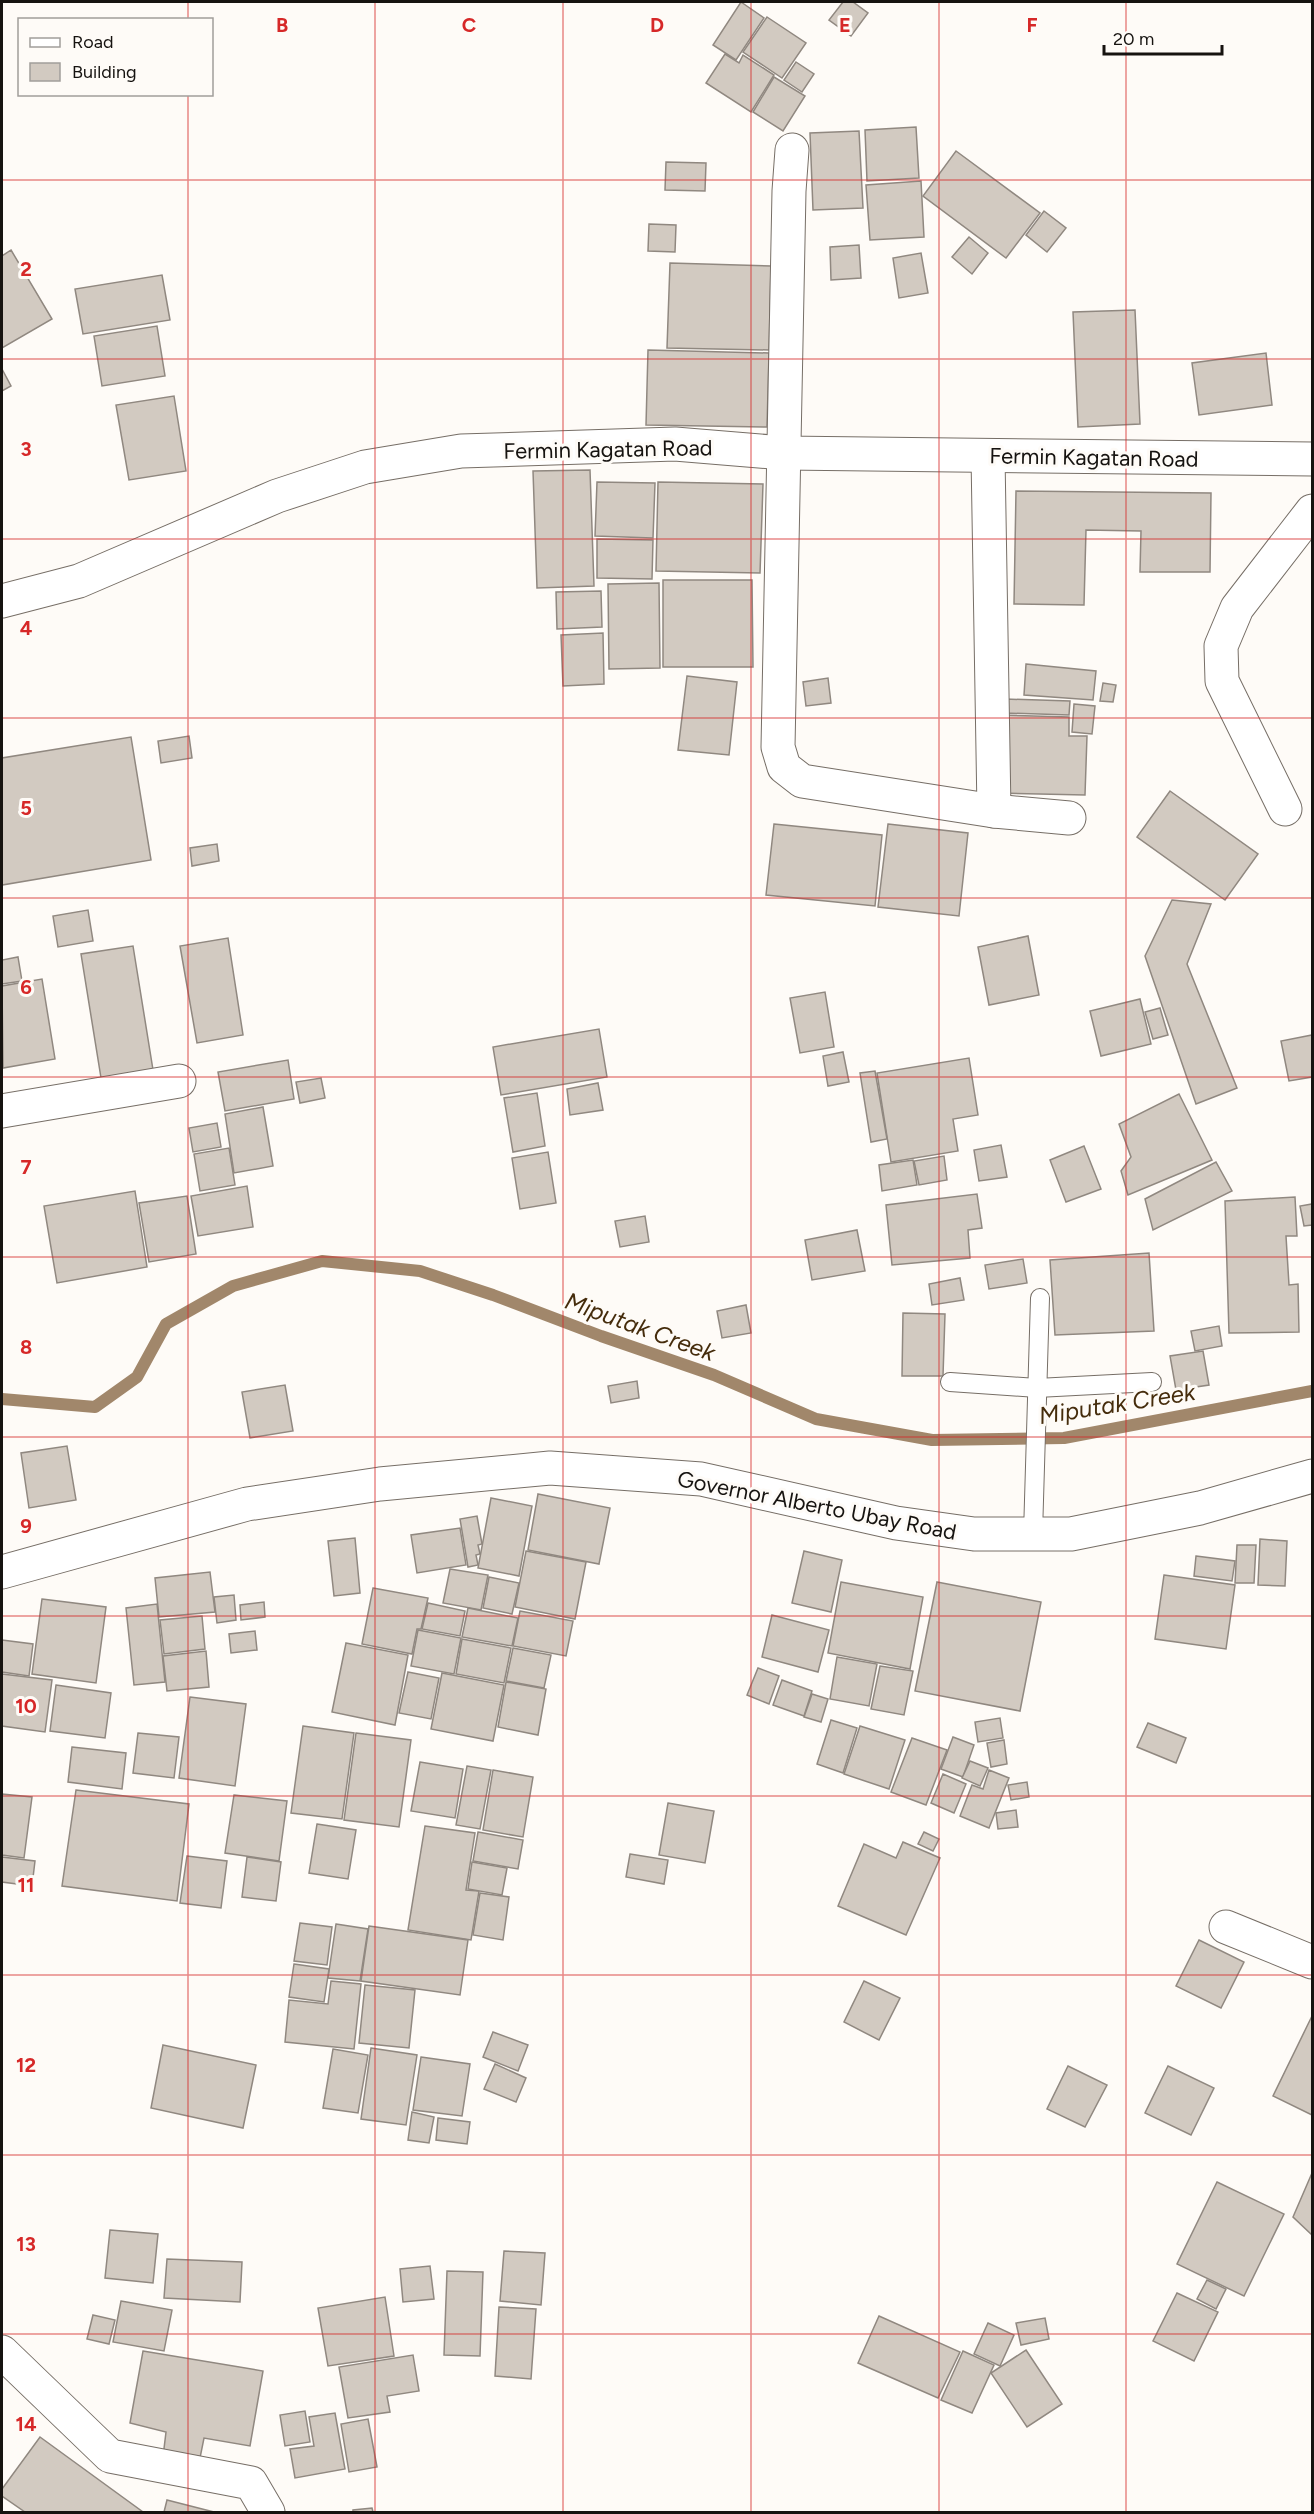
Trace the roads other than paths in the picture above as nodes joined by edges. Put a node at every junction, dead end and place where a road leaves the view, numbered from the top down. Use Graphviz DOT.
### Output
graph roads {
  1 [pos="792,150"];
  2 [pos="784,453"];
  3 [pos="988,456"];
  4 [pos="1312,459"];
  5 [pos="1312,511"];
  6 [pos="2,601"];
  7 [pos="1284,809"];
  8 [pos="994,811"];
  9 [pos="1069,818"];
  10 [pos="179,1081"];
  11 [pos="2,1111"];
  12 [pos="1040,1298"];
  13 [pos="950,1382"];
  14 [pos="1152,1382"];
  15 [pos="1037,1388"];
  16 [pos="1312,1476"];
  17 [pos="1033,1534"];
  18 [pos="2,1572"];
  19 [pos="1226,1927"];
  20 [pos="1312,1962"];
  21 [pos="2,2352"];
  22 [pos="268,2512"];
  1 -- 2 [label="street"];
  2 -- 3 [label="street, Fermin Kagatan Road"];
  2 -- 6 [label="street, Fermin Kagatan Road"];
  2 -- 8 [label="street"];
  3 -- 4 [label="street, Fermin Kagatan Road"];
  3 -- 8 [label="street"];
  5 -- 7 [label="street"];
  8 -- 9 [label="street"];
  10 -- 11 [label="street"];
  12 -- 15 [label="lane"];
  13 -- 15 [label="lane"];
  14 -- 15 [label="lane"];
  15 -- 17 [label="lane"];
  16 -- 17 [label="street, Governor Alberto Ubay Road"];
  17 -- 18 [label="street, Governor Alberto Ubay Road"];
  19 -- 20 [label="street"];
  21 -- 22 [label="street"];
}
